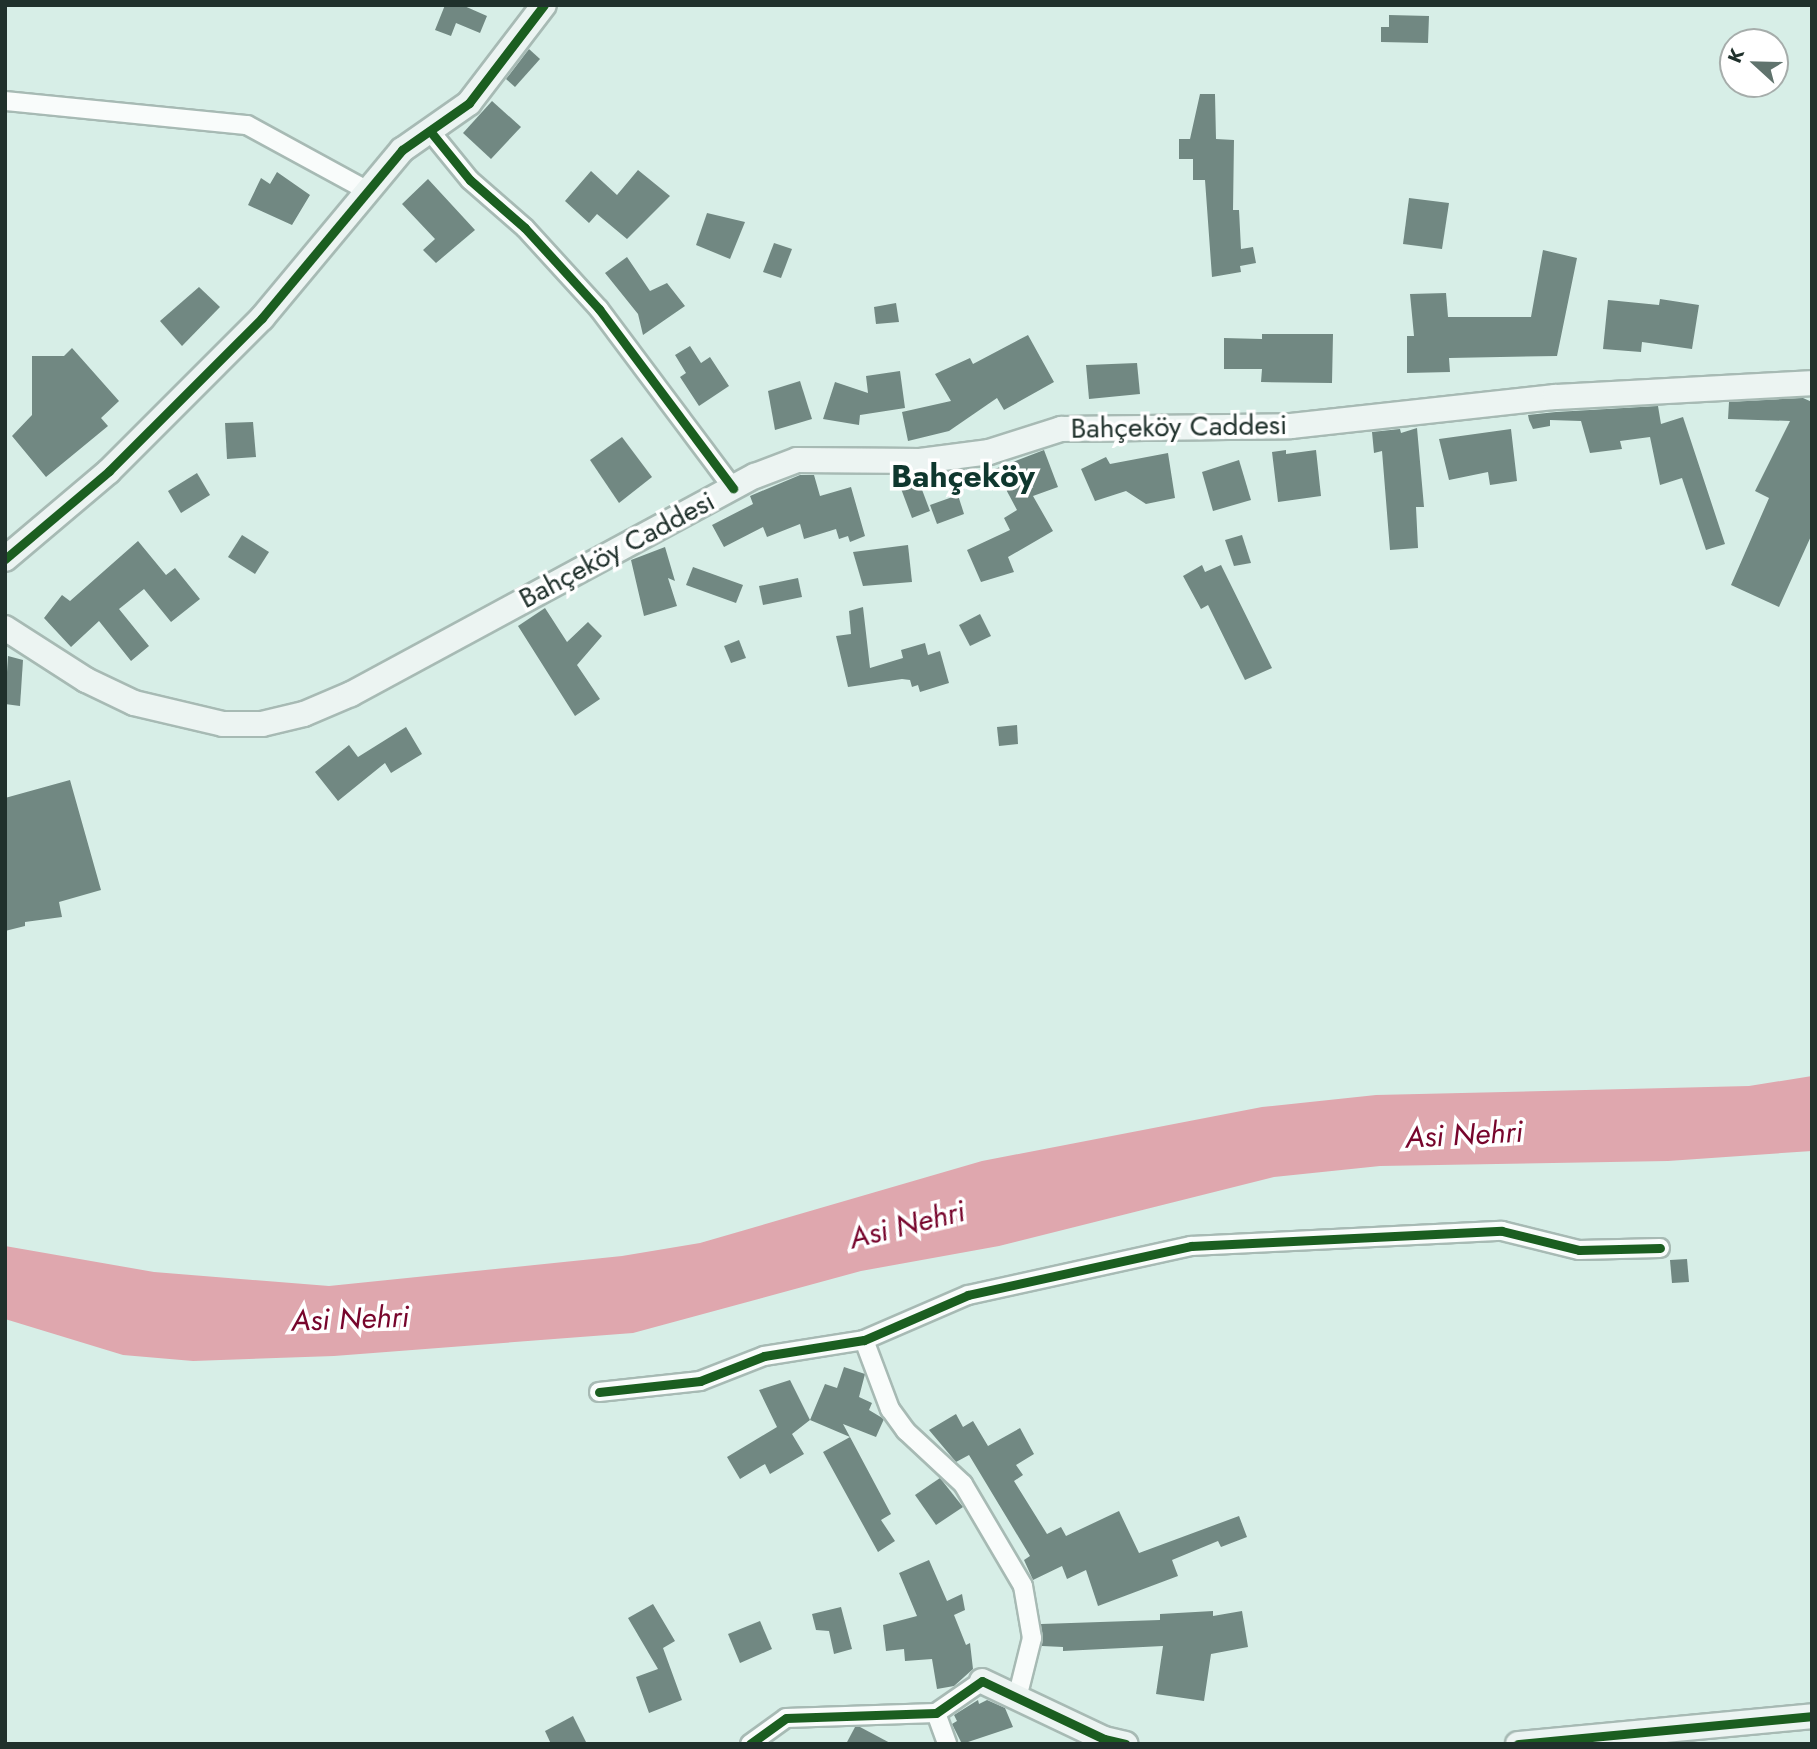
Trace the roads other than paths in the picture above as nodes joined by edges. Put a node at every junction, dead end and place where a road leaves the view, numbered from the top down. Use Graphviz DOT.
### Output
graph roads {
  1 [pos="544,5"];
  2 [pos="5,101"];
  3 [pos="430,131"];
  4 [pos="366,190"];
  5 [pos="1812,383"];
  6 [pos="733,488"];
  7 [pos="5,559"];
  8 [pos="5,628"];
  9 [pos="1660,1248"];
  10 [pos="864,1340"];
  11 [pos="599,1392"];
  12 [pos="982,1681"];
  13 [pos="1017,1698"];
  14 [pos="936,1713"];
  15 [pos="1812,1716"];
  16 [pos="750,1744"];
  17 [pos="947,1744"];
  18 [pos="1125,1744"];
  19 [pos="1518,1744"];
  1 -- 3 [label="main road"];
  2 -- 4 [label="street"];
  3 -- 4 [label="main road"];
  3 -- 6 [label="street"];
  4 -- 7 [label="main road"];
  5 -- 6 [label="main road, Bahçeköy Caddesi"];
  6 -- 8 [label="main road, Bahçeköy Caddesi"];
  9 -- 10 [label="street"];
  10 -- 11 [label="street"];
  10 -- 13 [label="street"];
  12 -- 13 [label="main road"];
  12 -- 14 [label="street"];
  13 -- 18 [label="main road"];
  14 -- 16 [label="street"];
  14 -- 17 [label="street"];
  15 -- 19 [label="main road"];
}
